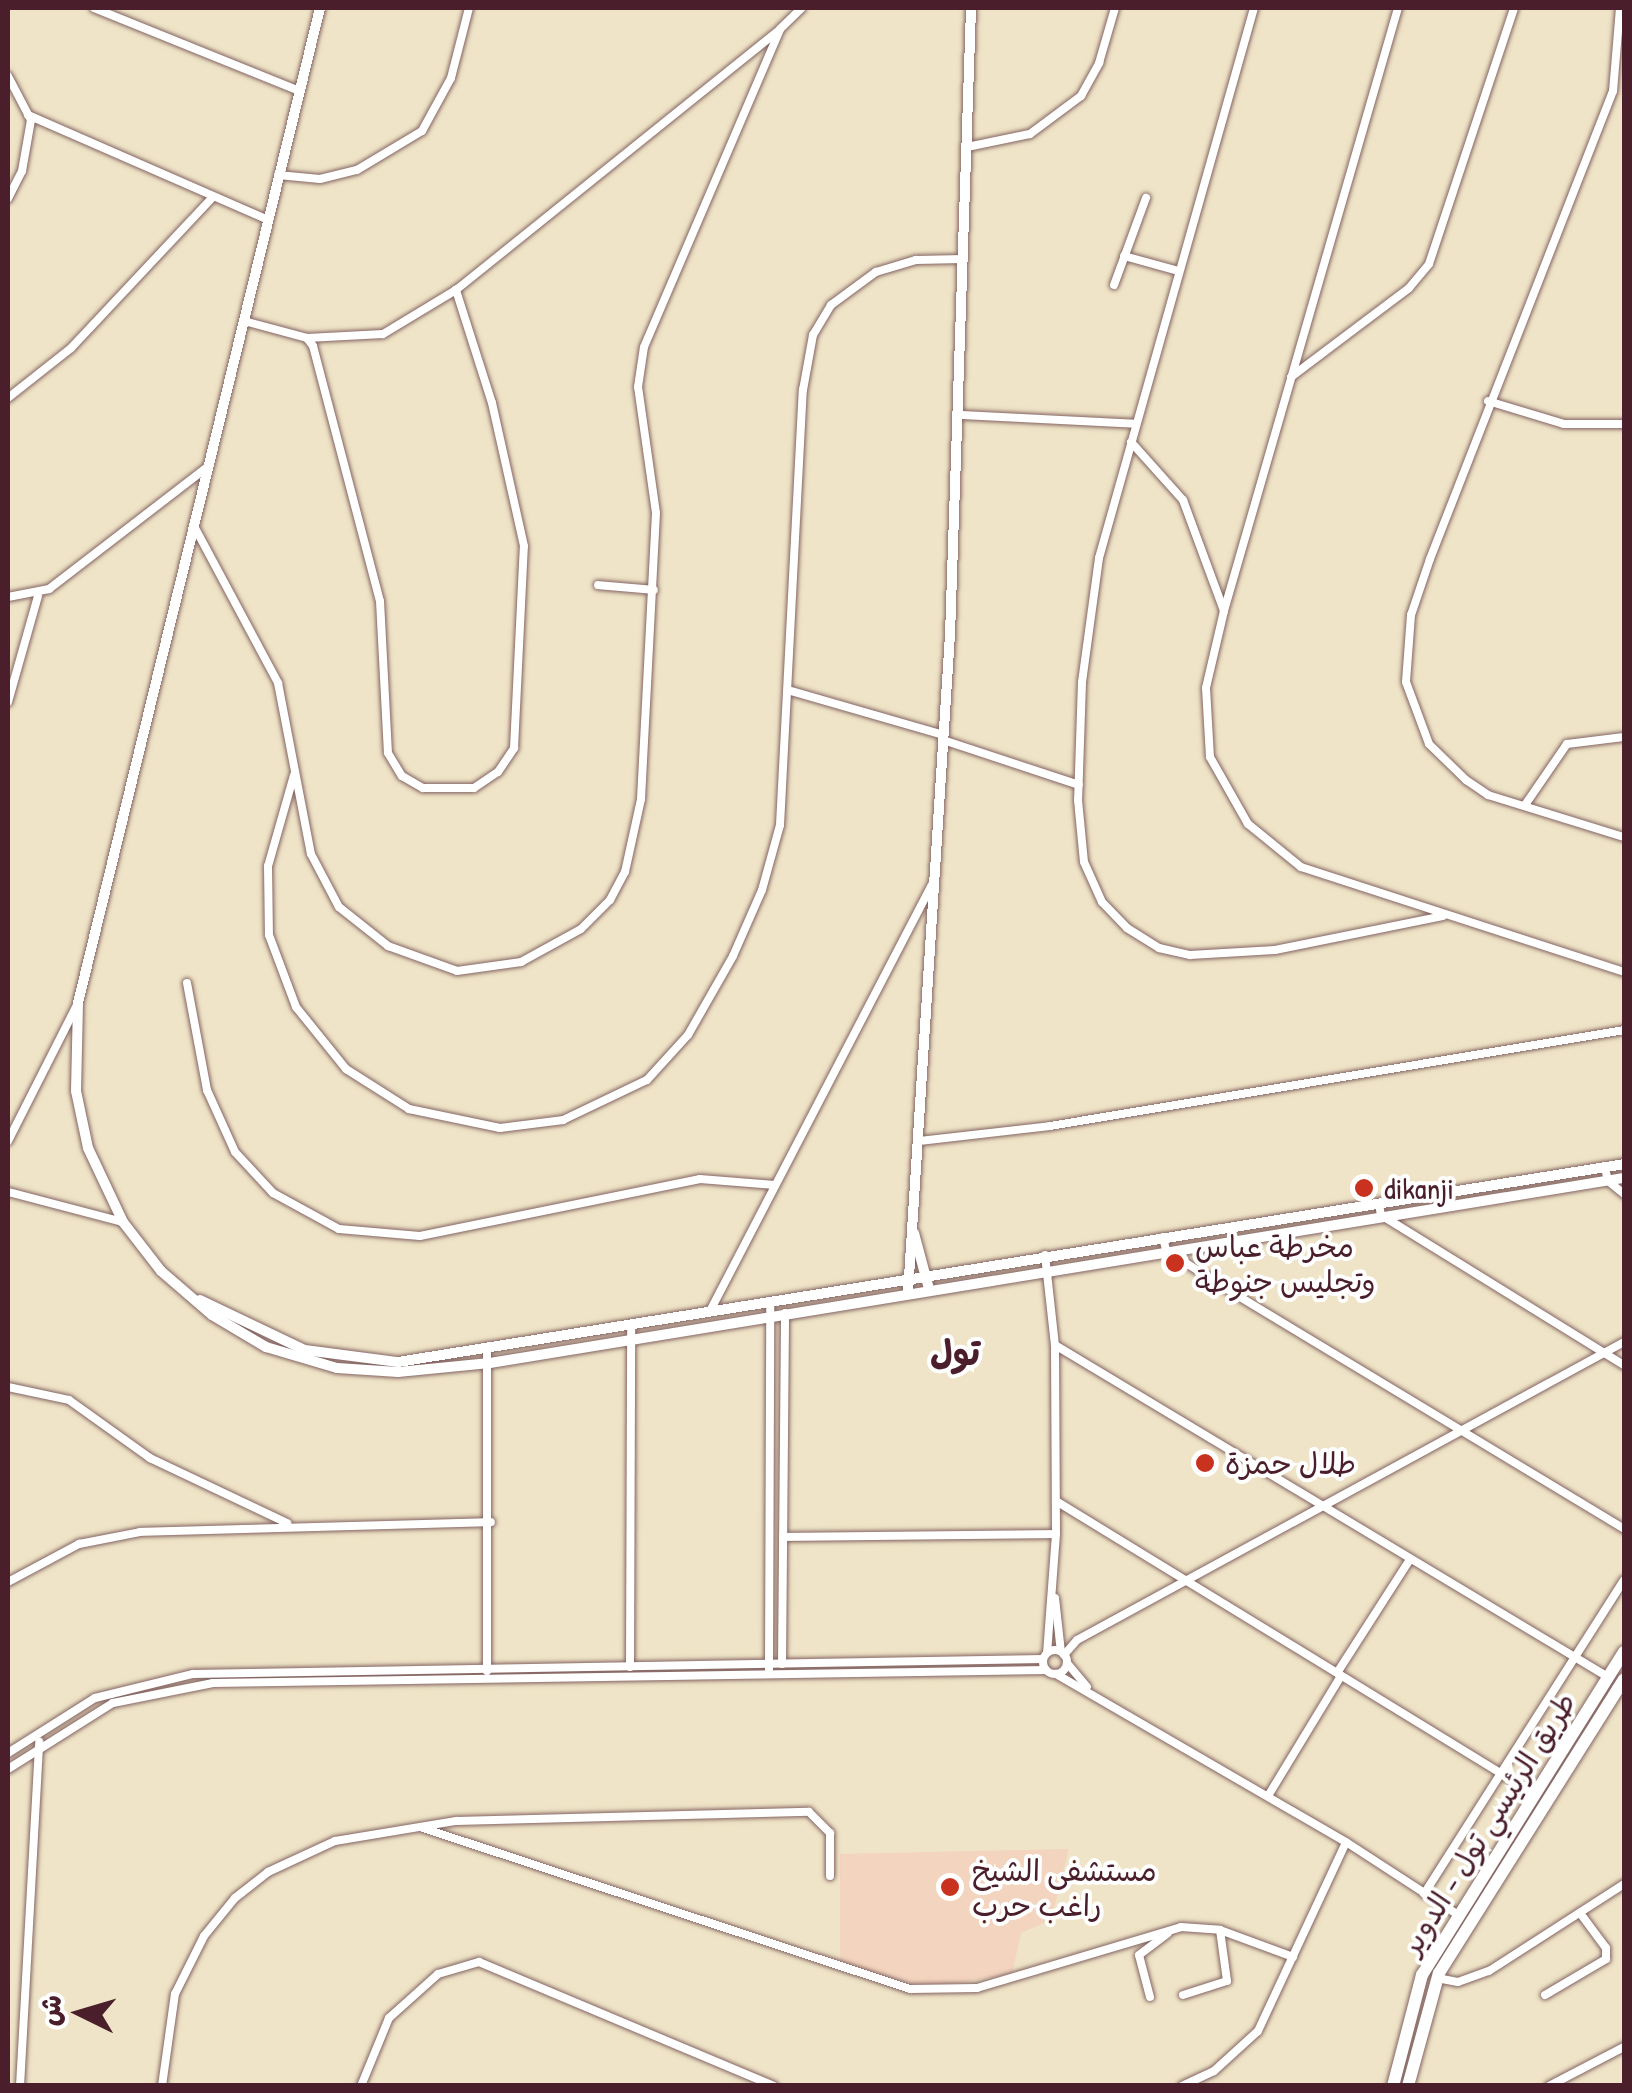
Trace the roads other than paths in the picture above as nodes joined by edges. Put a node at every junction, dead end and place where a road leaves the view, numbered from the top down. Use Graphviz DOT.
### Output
graph roads {
  1 [pos="94,8"];
  2 [pos="320,8"];
  3 [pos="468,8"];
  4 [pos="802,8"];
  5 [pos="970,8"];
  6 [pos="1115,8"];
  7 [pos="1254,8"];
  8 [pos="1398,8"];
  9 [pos="1514,8"];
  10 [pos="1620,8"];
  11 [pos="780,29"];
  12 [pos="8,76"];
  13 [pos="299,90"];
  14 [pos="28,115"];
  15 [pos="967,147"];
  16 [pos="278,175"];
  17 [pos="212,198"];
  18 [pos="1146,198"];
  19 [pos="8,199"];
  20 [pos="268,220"];
  21 [pos="1124,256"];
  22 [pos="964,259"];
  23 [pos="1179,270"];
  24 [pos="1114,285"];
  25 [pos="456,290"];
  26 [pos="244,321"];
  27 [pos="307,338"];
  28 [pos="1290,377"];
  29 [pos="8,398"];
  30 [pos="1488,401"];
  31 [pos="961,414"];
  32 [pos="1136,424"];
  33 [pos="1624,424"];
  34 [pos="1130,442"];
  35 [pos="208,466"];
  36 [pos="195,528"];
  37 [pos="598,585"];
  38 [pos="654,590"];
  39 [pos="38,595"];
  40 [pos="8,597"];
  41 [pos="1224,612"];
  42 [pos="791,691"];
  43 [pos="8,702"];
  44 [pos="1624,737"];
  45 [pos="943,738"];
  46 [pos="294,775"];
  47 [pos="1078,785"];
  48 [pos="1524,805"];
  49 [pos="1624,836"];
  50 [pos="937,876"];
  51 [pos="1444,916"];
  52 [pos="1624,972"];
  53 [pos="188,983"];
  54 [pos="78,1003"];
  55 [pos="1624,1030"];
  56 [pos="919,1140"];
  57 [pos="8,1142"];
  58 [pos="1624,1164"];
  59 [pos="1605,1168"];
  60 [pos="1624,1178"];
  61 [pos="1608,1181"];
  62 [pos="775,1184"];
  63 [pos="8,1192"];
  64 [pos="1624,1194"];
  65 [pos="1380,1209"];
  66 [pos="123,1222"];
  67 [pos="1248,1222"];
  68 [pos="912,1228"];
  69 [pos="1250,1235"];
  70 [pos="1163,1236"];
  71 [pos="1166,1250"];
  72 [pos="1047,1261"];
  73 [pos="926,1272"];
  74 [pos="906,1276"];
  75 [pos="930,1289"];
  76 [pos="908,1293"];
  77 [pos="190,1295"];
  78 [pos="771,1310"];
  79 [pos="786,1313"];
  80 [pos="708,1315"];
  81 [pos="632,1333"];
  82 [pos="1624,1342"];
  83 [pos="1056,1345"];
  84 [pos="488,1350"];
  85 [pos="1606,1352"];
  86 [pos="490,1363"];
  87 [pos="1624,1364"];
  88 [pos="8,1387"];
  89 [pos="1463,1429"];
  90 [pos="778,1468"];
  91 [pos="778,1496"];
  92 [pos="1056,1501"];
  93 [pos="1321,1504"];
  94 [pos="491,1522"];
  95 [pos="289,1524"];
  96 [pos="1624,1530"];
  97 [pos="1056,1534"];
  98 [pos="783,1537"];
  99 [pos="1409,1561"];
  100 [pos="1624,1580"];
  101 [pos="1186,1581"];
  102 [pos="8,1582"];
  103 [pos="1054,1594"];
  104 [pos="1624,1652"];
  105 [pos="1045,1656"];
  106 [pos="1064,1657"];
  107 [pos="1577,1658"];
  108 [pos="630,1667"];
  109 [pos="487,1668"];
  110 [pos="769,1668"];
  111 [pos="782,1668"];
  112 [pos="1046,1670"];
  113 [pos="1056,1674"];
  114 [pos="1339,1674"];
  115 [pos="487,1680"];
  116 [pos="1618,1680"];
  117 [pos="1094,1693"];
  118 [pos="36,1733"];
  119 [pos="41,1745"];
  120 [pos="8,1753"];
  121 [pos="8,1769"];
  122 [pos="1503,1774"];
  123 [pos="1533,1792"];
  124 [pos="1268,1796"];
  125 [pos="423,1828"];
  126 [pos="1346,1842"];
  127 [pos="830,1876"];
  128 [pos="1624,1884"];
  129 [pos="1424,1894"];
  130 [pos="1580,1913"];
  131 [pos="1455,1914"];
  132 [pos="1468,1922"];
  133 [pos="1172,1928"];
  134 [pos="1220,1930"];
  135 [pos="1293,1956"];
  136 [pos="1437,1978"];
  137 [pos="1182,1996"];
  138 [pos="1544,1996"];
  139 [pos="1150,1997"];
  140 [pos="1624,2047"];
  141 [pos="20,2086"];
  142 [pos="162,2086"];
  143 [pos="361,2086"];
  144 [pos="774,2086"];
  145 [pos="1182,2086"];
  146 [pos="1393,2086"];
  147 [pos="1408,2086"];
  148 [pos="1549,2086"];
  1 -- 13 [label="street"];
  2 -- 13 [label="street"];
  3 -- 16 [label="street"];
  4 -- 11 [label="street"];
  5 -- 15 [label="street"];
  6 -- 15 [label="street"];
  7 -- 23 [label="street"];
  8 -- 28 [label="street"];
  9 -- 28 [label="street"];
  10 -- 30 [label="street"];
  11 -- 25 [label="street"];
  11 -- 38 [label="street"];
  12 -- 14 [label="street"];
  13 -- 16 [label="street"];
  14 -- 17 [label="street"];
  14 -- 19 [label="street"];
  15 -- 22 [label="street"];
  16 -- 20 [label="street"];
  17 -- 20 [label="street"];
  17 -- 29 [label="street"];
  18 -- 21 [label="street"];
  20 -- 26 [label="street"];
  21 -- 23 [label="street"];
  21 -- 24 [label="street"];
  22 -- 31 [label="street"];
  22 -- 42 [label="street"];
  23 -- 32 [label="street"];
  25 -- 27 [label="street"];
  25 -- 27 [label="street"];
  26 -- 27 [label="street"];
  26 -- 35 [label="street"];
  28 -- 41 [label="street"];
  30 -- 33 [label="street"];
  30 -- 48 [label="street"];
  31 -- 32 [label="street"];
  31 -- 45 [label="street"];
  32 -- 34 [label="street"];
  34 -- 41 [label="street"];
  34 -- 47 [label="street"];
  35 -- 36 [label="street"];
  35 -- 39 [label="street"];
  36 -- 46 [label="street"];
  36 -- 54 [label="street"];
  37 -- 38 [label="street"];
  38 -- 46 [label="street"];
  39 -- 40 [label="street"];
  39 -- 43 [label="street"];
  41 -- 51 [label="street"];
  42 -- 45 [label="street"];
  42 -- 46 [label="street"];
  44 -- 48 [label="street"];
  45 -- 47 [label="street"];
  45 -- 50 [label="street"];
  47 -- 51 [label="street"];
  48 -- 49 [label="street"];
  50 -- 56 [label="street"];
  50 -- 62 [label="street"];
  51 -- 52 [label="street"];
  53 -- 62 [label="street"];
  54 -- 57 [label="street"];
  54 -- 66 [label="street"];
  55 -- 56 [label="street"];
  56 -- 68 [label="street"];
  58 -- 59 [label="street"];
  59 -- 61 [label="street"];
  59 -- 65 [label="street"];
  60 -- 61 [label="street"];
  61 -- 64 [label="street"];
  61 -- 65 [label="street"];
  62 -- 80 [label="street"];
  63 -- 66 [label="street"];
  65 -- 67 [label="street"];
  65 -- 69 [label="street"];
  65 -- 85 [label="street"];
  66 -- 77 [label="street"];
  67 -- 69 [label="street"];
  67 -- 70 [label="street"];
  68 -- 73 [label="street"];
  68 -- 74 [label="street"];
  69 -- 71 [label="street"];
  70 -- 71 [label="street"];
  70 -- 72 [label="street"];
  71 -- 72 [label="street"];
  71 -- 89 [label="street"];
  72 -- 73 [label="street"];
  72 -- 75 [label="street"];
  72 -- 83 [label="street"];
  73 -- 74 [label="street"];
  73 -- 75 [label="street"];
  74 -- 76 [label="street"];
  74 -- 78 [label="street"];
  75 -- 76 [label="street"];
  76 -- 79 [label="street"];
  77 -- 84 [label="street"];
  77 -- 86 [label="street"];
  78 -- 79 [label="street"];
  78 -- 80 [label="street"];
  78 -- 81 [label="street"];
  78 -- 90 [label="street"];
  79 -- 90 [label="street"];
  80 -- 81 [label="street"];
  81 -- 84 [label="street"];
  81 -- 86 [label="street"];
  81 -- 108 [label="street"];
  82 -- 85 [label="street"];
  83 -- 92 [label="street"];
  83 -- 93 [label="street"];
  84 -- 86 [label="street"];
  85 -- 87 [label="street"];
  85 -- 89 [label="street"];
  86 -- 94 [label="street"];
  88 -- 95 [label="street"];
  89 -- 93 [label="street"];
  89 -- 96 [label="street"];
  90 -- 91 [label="street"];
  91 -- 98 [label="street"];
  91 -- 110 [label="street"];
  92 -- 97 [label="street"];
  92 -- 101 [label="street"];
  93 -- 99 [label="street"];
  93 -- 101 [label="street"];
  94 -- 95 [label="street"];
  94 -- 109 [label="street"];
  95 -- 102 [label="street"];
  97 -- 98 [label="street"];
  97 -- 103 [label="street"];
  98 -- 111 [label="street"];
  99 -- 107 [label="street"];
  99 -- 114 [label="street"];
  100 -- 107 [label="street"];
  101 -- 106 [label="street"];
  101 -- 114 [label="street"];
  103 -- 105 [label="street"];
  103 -- 106 [label="street"];
  104 -- 116 [label="main road, طريق الرئيسي تول - الدوير"];
  105 -- 106 [label="street"];
  105 -- 111 [label="street"];
  105 -- 112 [label="street"];
  106 -- 113 [label="street"];
  106 -- 117 [label="street"];
  107 -- 116 [label="street"];
  107 -- 122 [label="street"];
  108 -- 109 [label="street"];
  108 -- 110 [label="street"];
  109 -- 115 [label="street"];
  109 -- 118 [label="street"];
  110 -- 111 [label="street"];
  110 -- 115 [label="street"];
  111 -- 112 [label="street"];
  112 -- 113 [label="street"];
  113 -- 117 [label="street"];
  114 -- 122 [label="street"];
  114 -- 124 [label="street"];
  115 -- 119 [label="street"];
  116 -- 123 [label="main road, طريق الرئيسي تول - الدوير"];
  116 -- 132 [label="main road, طريق الرئيسي تول - الدوير"];
  117 -- 124 [label="street"];
  118 -- 119 [label="street"];
  118 -- 120 [label="street"];
  119 -- 121 [label="street"];
  119 -- 141 [label="street"];
  122 -- 123 [label="street"];
  122 -- 129 [label="street"];
  123 -- 131 [label="main road, طريق الرئيسي تول - الدوير"];
  124 -- 126 [label="street"];
  125 -- 127 [label="street"];
  125 -- 133 [label="street"];
  125 -- 142 [label="street"];
  126 -- 129 [label="street"];
  126 -- 135 [label="street"];
  128 -- 130 [label="street"];
  129 -- 131 [label="street"];
  130 -- 136 [label="street"];
  130 -- 138 [label="street"];
  131 -- 132 [label="street"];
  131 -- 146 [label="main road, طريق الرئيسي تول - الدوير"];
  132 -- 136 [label="main road, طريق الرئيسي تول - الدوير"];
  133 -- 134 [label="street"];
  133 -- 139 [label="street"];
  134 -- 135 [label="street"];
  134 -- 137 [label="street"];
  135 -- 145 [label="street"];
  136 -- 147 [label="main road, طريق الرئيسي تول - الدوير"];
  140 -- 148 [label="street"];
  143 -- 144 [label="street"];
}
